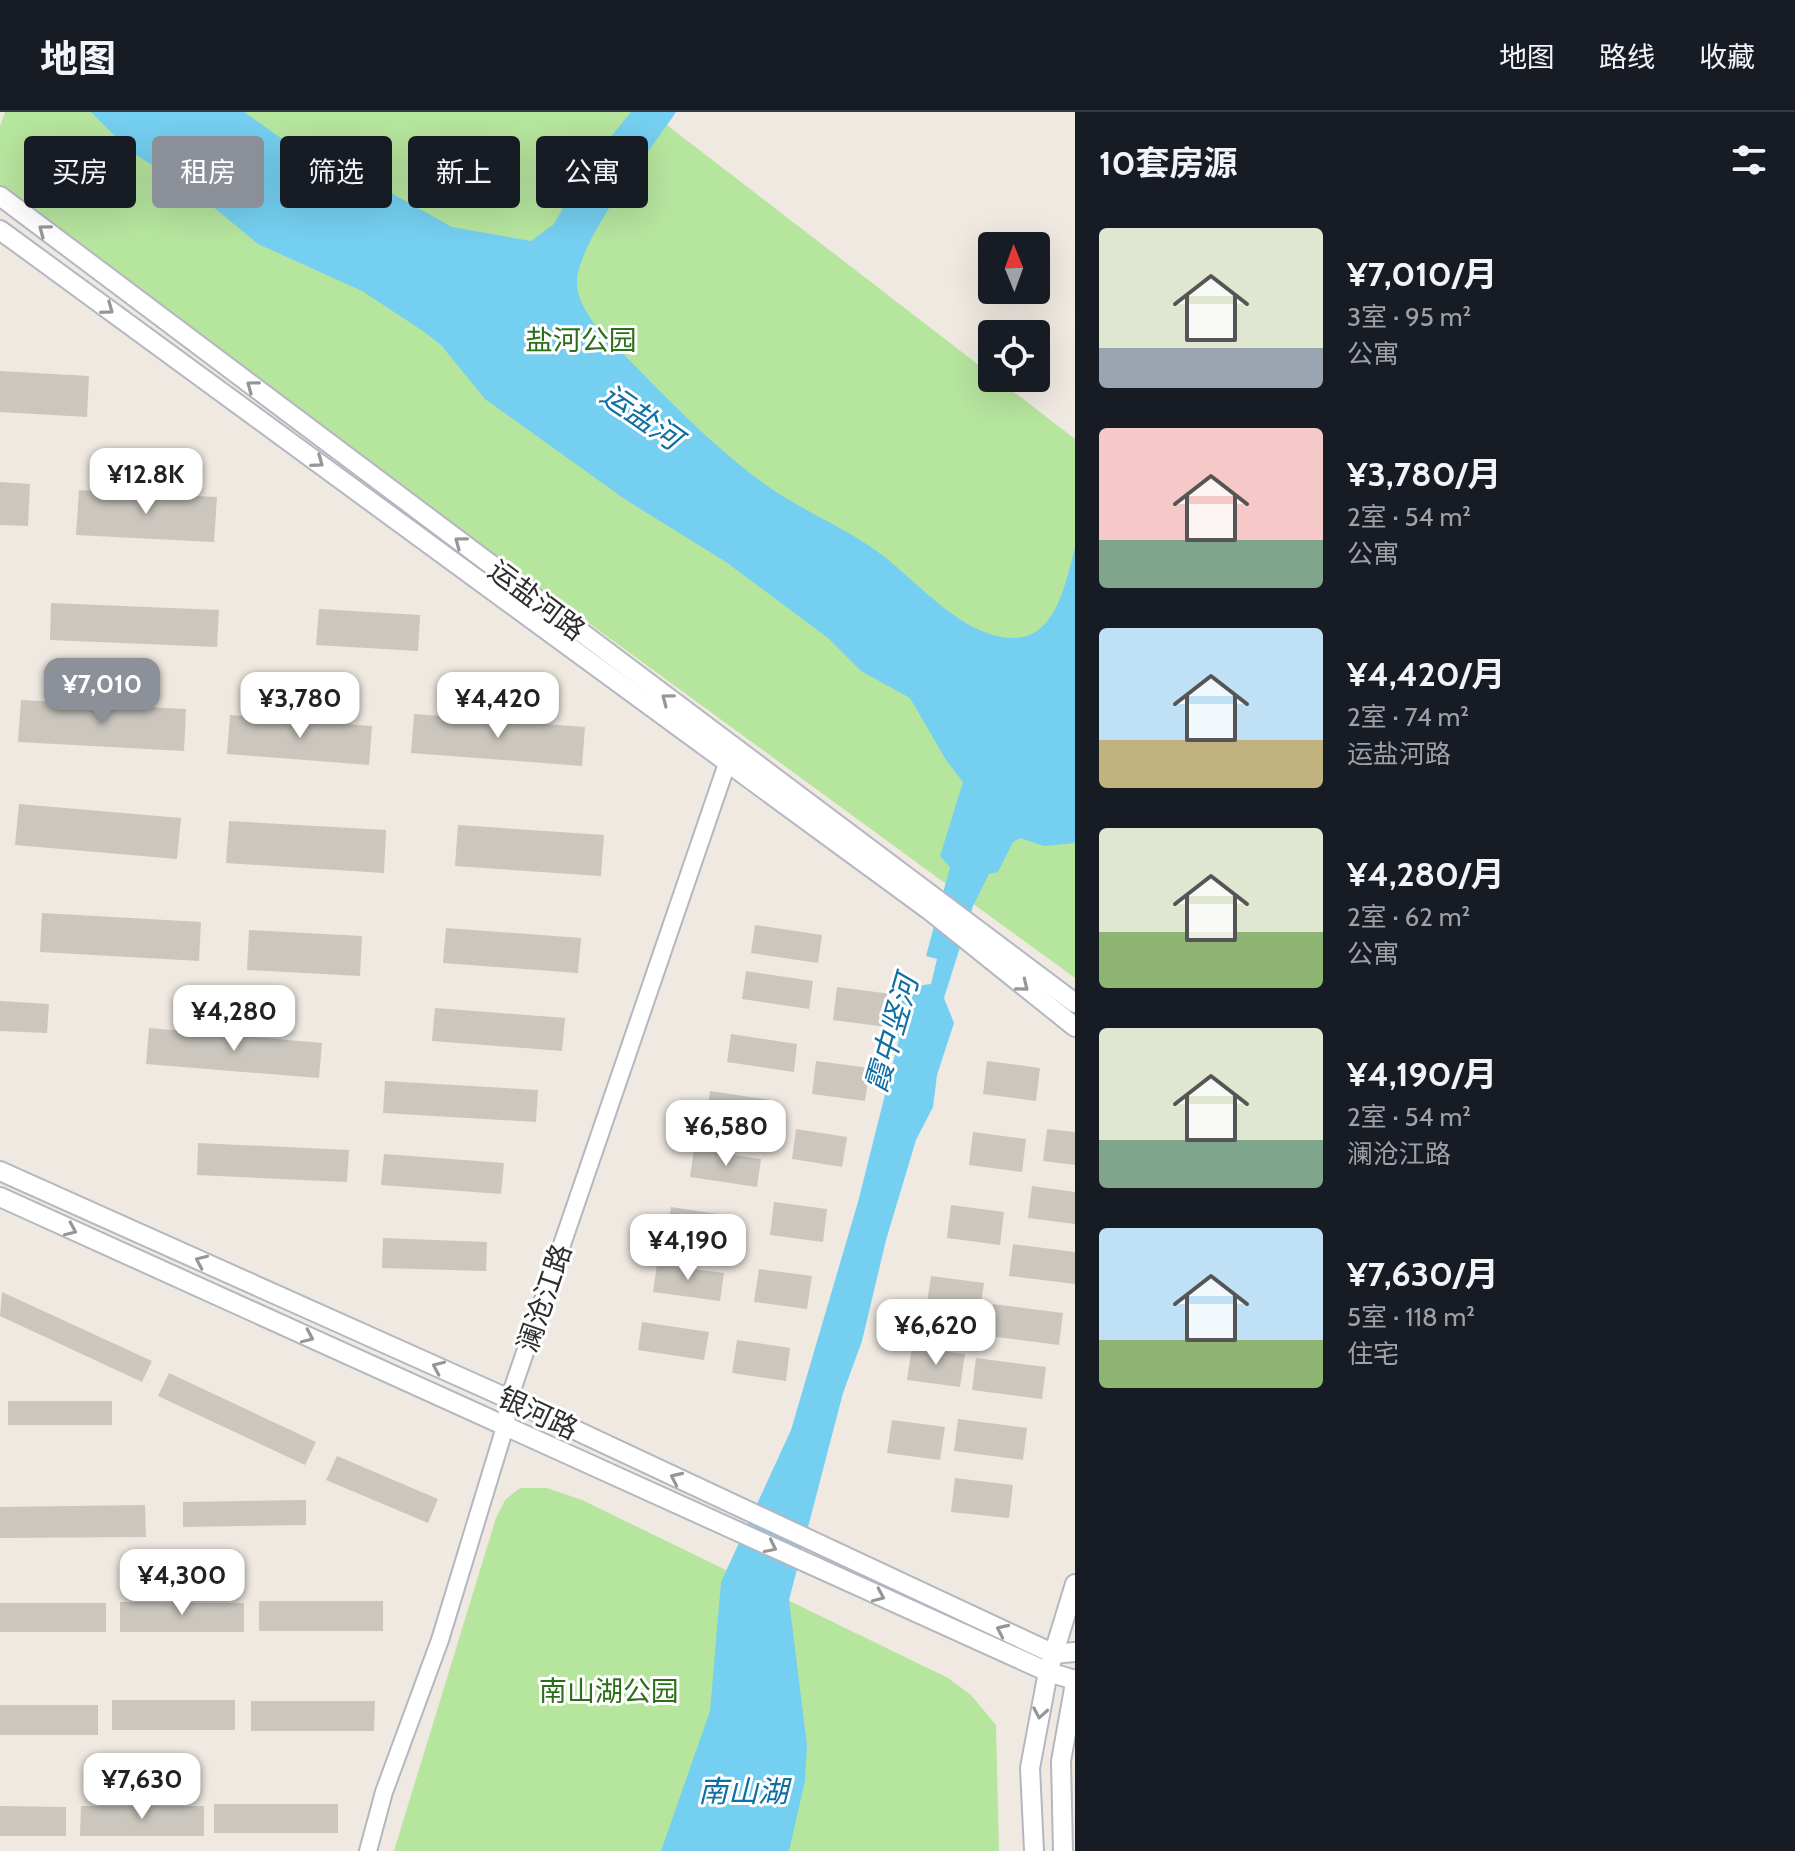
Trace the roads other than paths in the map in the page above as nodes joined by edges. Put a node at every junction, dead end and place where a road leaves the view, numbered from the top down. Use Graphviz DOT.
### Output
graph roads {
  1 [pos="0,196"];
  2 [pos="0,230"];
  3 [pos="730,755"];
  4 [pos="975,937"];
  5 [pos="1075,1003"];
  6 [pos="1075,1027"];
  7 [pos="0,1171"];
  8 [pos="0,1197"];
  9 [pos="509,1399"];
  10 [pos="505,1427"];
  11 [pos="1075,1584"];
  12 [pos="1075,1652"];
  13 [pos="1051,1663"];
  14 [pos="1075,1682"];
  15 [pos="368,1851"];
  16 [pos="1034,1851"];
  17 [pos="1063,1851"];
  3 -- 1 [label="main road, 运盐河路, one-way"];
  2 -- 3 [label="main road, 运盐河路, one-way"];
  3 -- 4 [label="main road, 运盐河路"];
  3 -- 9 [label="street, 澜沧江路"];
  4 -- 5 [label="main road, 运盐河路"];
  4 -- 6 [label="main road, 运盐河路, one-way"];
  9 -- 7 [label="main road, 银河路, one-way"];
  8 -- 10 [label="main road, 银河路, one-way"];
  9 -- 10 [label="street, 澜沧江路"];
  13 -- 9 [label="main road, 银河路, one-way"];
  10 -- 13 [label="main road, 银河路, one-way"];
  10 -- 15 [label="street, 澜沧江路"];
  11 -- 13 [label="main road"];
  12 -- 13 [label="main road, 银河路"];
  13 -- 14 [label="main road, 银河路"];
  13 -- 16 [label="main road, one-way"];
  14 -- 17 [label="main road"];
}
